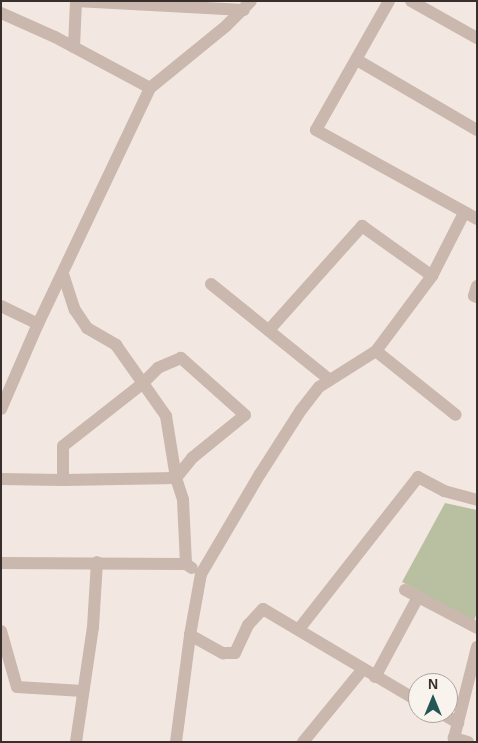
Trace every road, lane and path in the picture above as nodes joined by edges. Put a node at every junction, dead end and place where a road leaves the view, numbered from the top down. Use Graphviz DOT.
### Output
graph roads {
  1 [pos="76,1"];
  2 [pos="390,1"];
  3 [pos="411,1"];
  4 [pos="248,6"];
  5 [pos="1,13"];
  6 [pos="477,38"];
  7 [pos="74,47"];
  8 [pos="357,60"];
  9 [pos="150,88"];
  10 [pos="477,130"];
  11 [pos="464,213"];
  12 [pos="477,219"];
  13 [pos="63,274"];
  14 [pos="432,276"];
  15 [pos="211,284"];
  16 [pos="477,286"];
  17 [pos="477,296"];
  18 [pos="1,306"];
  19 [pos="38,324"];
  20 [pos="269,330"];
  21 [pos="376,351"];
  22 [pos="330,380"];
  23 [pos="142,384"];
  24 [pos="1,409"];
  25 [pos="456,414"];
  26 [pos="176,478"];
  27 [pos="1,479"];
  28 [pos="63,480"];
  29 [pos="477,500"];
  30 [pos="97,562"];
  31 [pos="1,563"];
  32 [pos="186,564"];
  33 [pos="201,574"];
  34 [pos="405,590"];
  35 [pos="418,597"];
  36 [pos="477,628"];
  37 [pos="299,629"];
  38 [pos="1,631"];
  39 [pos="190,635"];
  40 [pos="477,647"];
  41 [pos="363,669"];
  42 [pos="375,677"];
  43 [pos="83,691"];
  44 [pos="408,695"];
  45 [pos="458,723"];
  46 [pos="76,742"];
  47 [pos="176,742"];
  48 [pos="303,742"];
  49 [pos="468,742"];
  1 -- 4 [label="street"];
  1 -- 7 [label="street"];
  2 -- 8 [label="street"];
  3 -- 6 [label="street"];
  4 -- 9 [label="street"];
  5 -- 7 [label="street"];
  7 -- 9 [label="street"];
  8 -- 10 [label="street"];
  8 -- 11 [label="street"];
  9 -- 13 [label="street"];
  11 -- 12 [label="street"];
  11 -- 14 [label="street"];
  13 -- 19 [label="street"];
  13 -- 23 [label="street"];
  14 -- 20 [label="street"];
  14 -- 21 [label="street"];
  15 -- 20 [label="street"];
  16 -- 17 [label="street"];
  18 -- 19 [label="street"];
  19 -- 24 [label="street"];
  20 -- 22 [label="street"];
  21 -- 22 [label="street"];
  21 -- 25 [label="street"];
  22 -- 33 [label="street"];
  23 -- 26 [label="street"];
  23 -- 26 [label="street"];
  23 -- 28 [label="street"];
  26 -- 28 [label="street"];
  26 -- 32 [label="street"];
  27 -- 28 [label="street"];
  29 -- 37 [label="street"];
  30 -- 31 [label="street"];
  30 -- 32 [label="street"];
  30 -- 43 [label="street"];
  32 -- 33 [label="street"];
  33 -- 39 [label="street"];
  34 -- 35 [label="street"];
  35 -- 36 [label="street"];
  35 -- 42 [label="street"];
  37 -- 39 [label="street"];
  37 -- 41 [label="street"];
  38 -- 43 [label="street"];
  39 -- 47 [label="street"];
  40 -- 45 [label="street"];
  41 -- 42 [label="street"];
  41 -- 48 [label="street"];
  42 -- 44 [label="street"];
  43 -- 46 [label="street"];
  45 -- 49 [label="street"];
}
